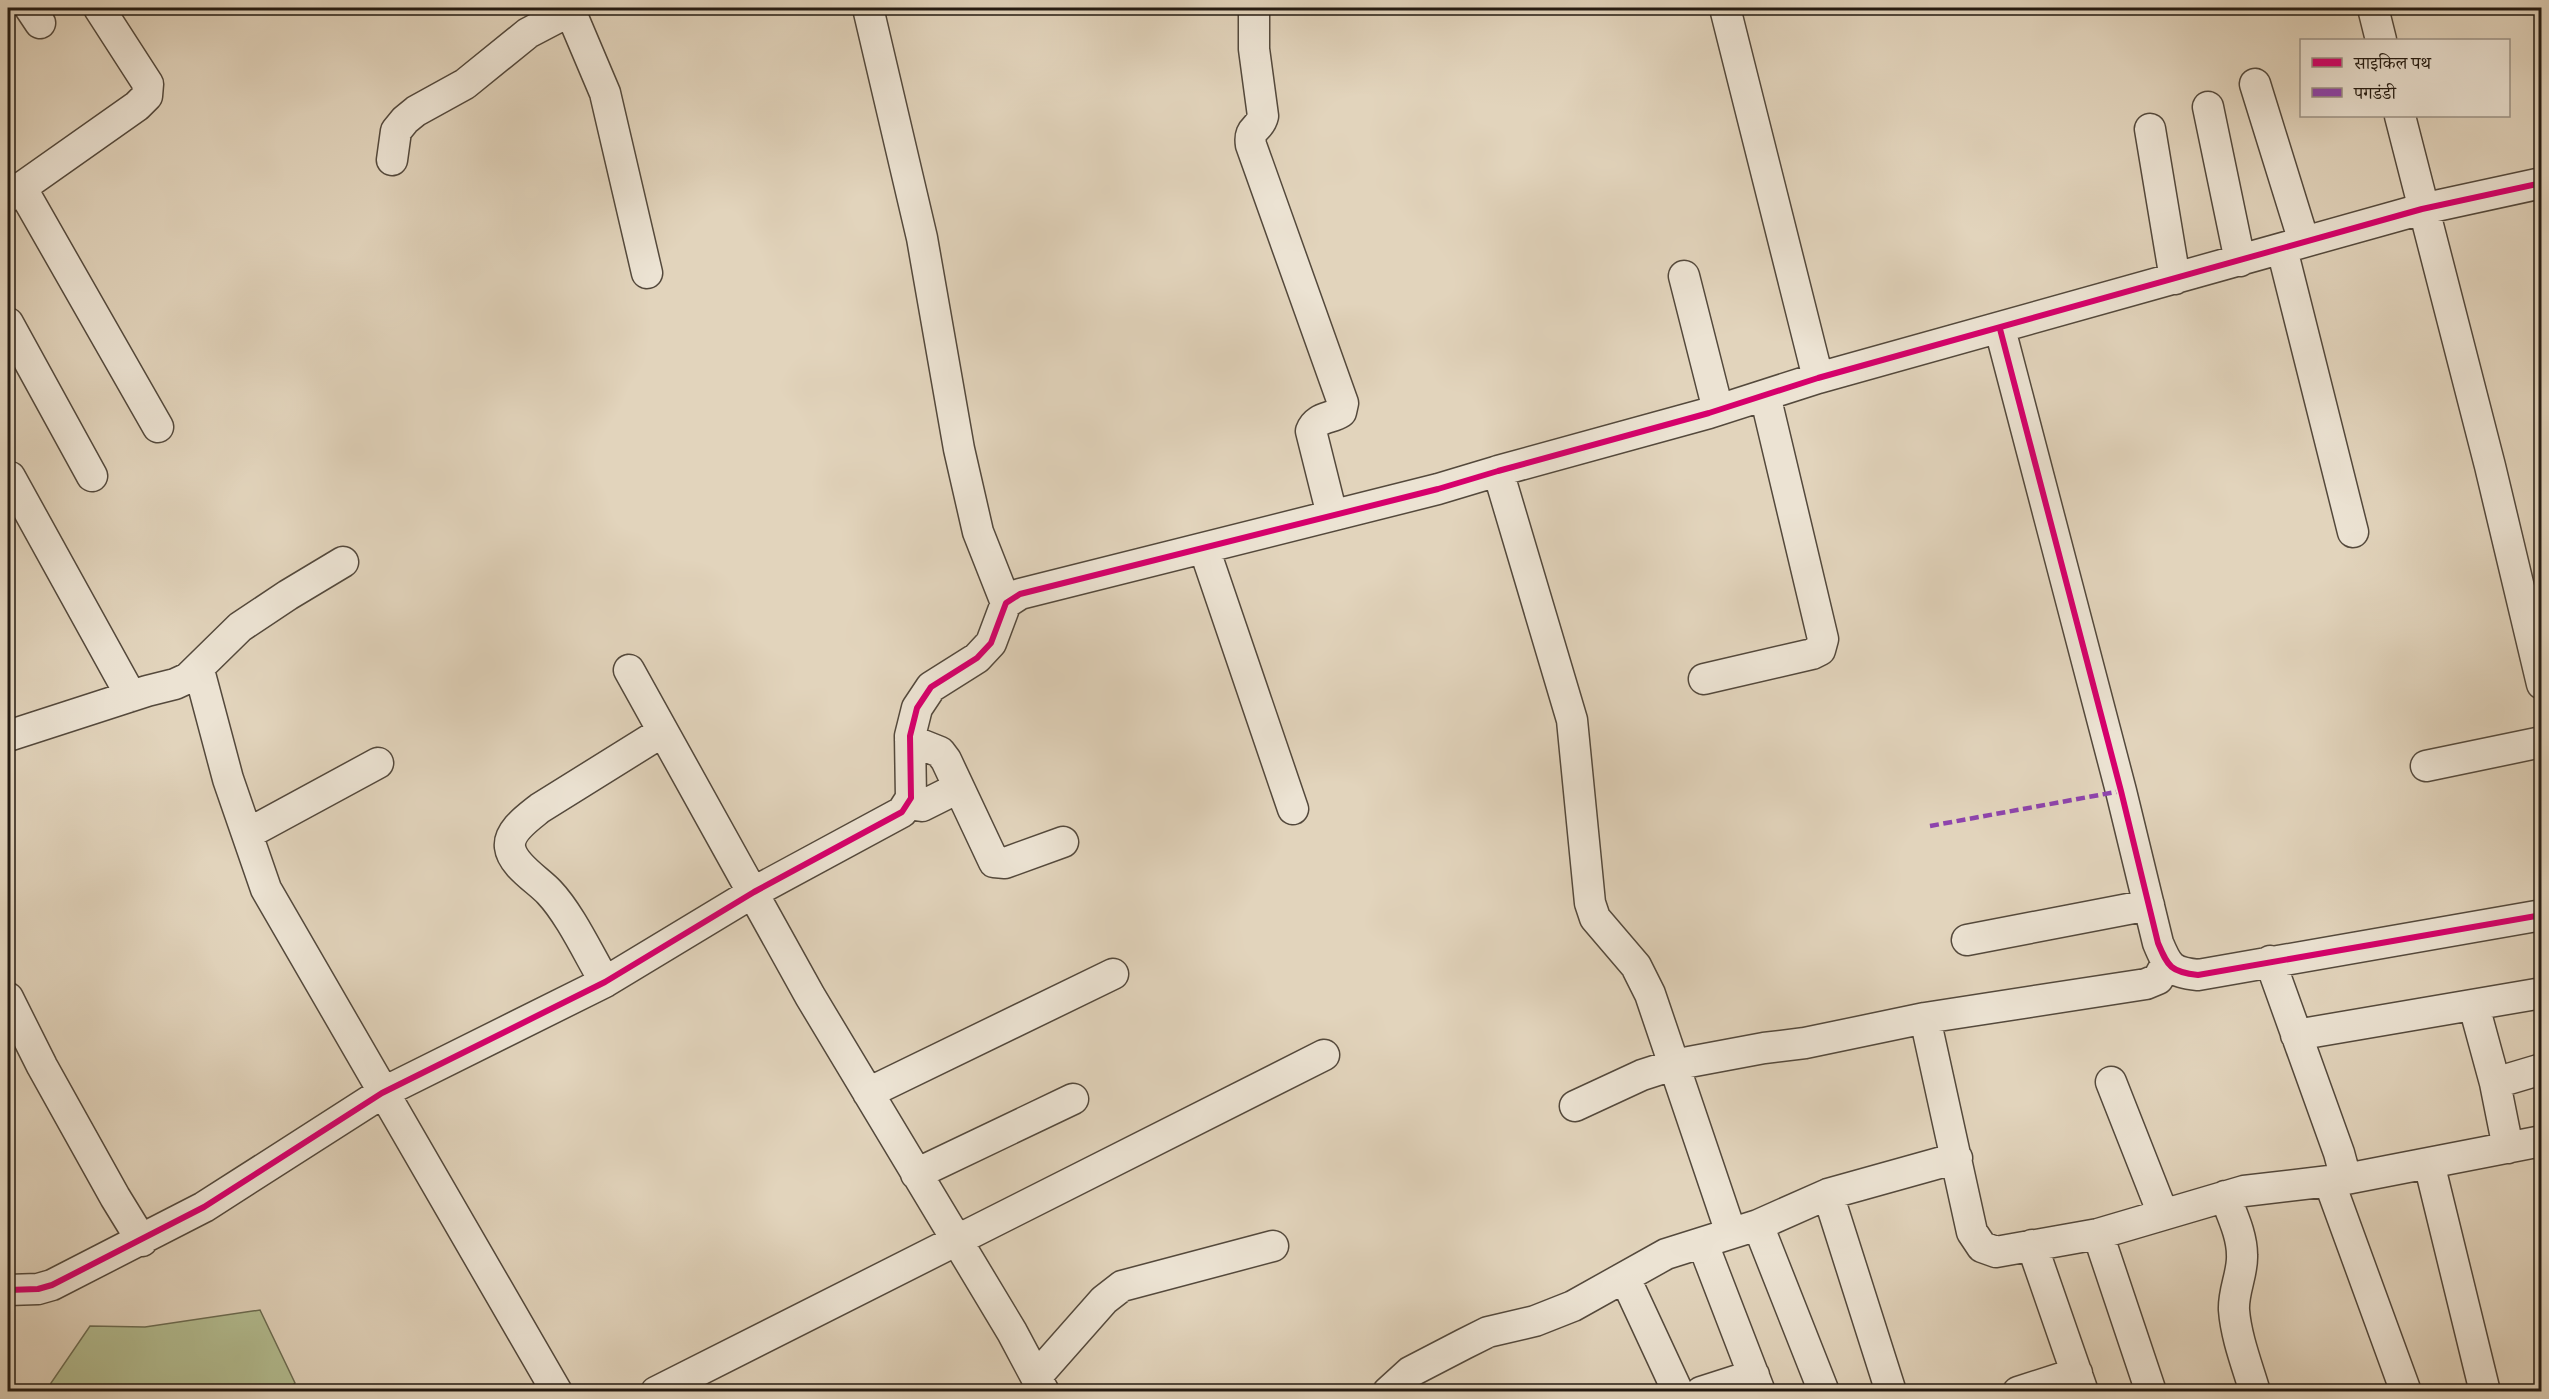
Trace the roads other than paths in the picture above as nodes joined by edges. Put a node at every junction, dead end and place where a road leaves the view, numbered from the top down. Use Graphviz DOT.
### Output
graph roads {
  1 [pos="99,8"];
  2 [pos="868,8"];
  3 [pos="1254,8"];
  4 [pos="1725,8"];
  5 [pos="2373,8"];
  6 [pos="570,9"];
  7 [pos="2381,39"];
  8 [pos="2255,84"];
  9 [pos="2208,107"];
  10 [pos="2400,117"];
  11 [pos="2150,129"];
  12 [pos="392,160"];
  13 [pos="2541,183"];
  14 [pos="14,192"];
  15 [pos="2422,209"];
  16 [pos="2293,246"];
  17 [pos="2240,261"];
  18 [pos="647,273"];
  19 [pos="1684,276"];
  20 [pos="2175,279"];
  21 [pos="8,323"];
  22 [pos="2000,328"];
  23 [pos="1818,378"];
  24 [pos="1765,395"];
  25 [pos="1718,410"];
  26 [pos="158,427"];
  27 [pos="1498,471"];
  28 [pos="92,476"];
  29 [pos="10,477"];
  30 [pos="1332,515"];
  31 [pos="2353,532"];
  32 [pos="1204,548"];
  33 [pos="344,562"];
  34 [pos="1006,603"];
  35 [pos="199,670"];
  36 [pos="629,670"];
  37 [pos="2540,670"];
  38 [pos="1704,679"];
  39 [pos="131,696"];
  40 [pos="662,732"];
  41 [pos="8,736"];
  42 [pos="910,740"];
  43 [pos="2541,742"];
  44 [pos="378,763"];
  45 [pos="2426,766"];
  46 [pos="958,788"];
  47 [pos="911,798"];
  48 [pos="1293,809"];
  49 [pos="247,834"];
  50 [pos="1063,842"];
  51 [pos="754,892"];
  52 [pos="2149,905"];
  53 [pos="2541,915"];
  54 [pos="1967,940"];
  55 [pos="2270,961"];
  56 [pos="2166,964"];
  57 [pos="1113,974"];
  58 [pos="605,982"];
  59 [pos="2541,993"];
  60 [pos="8,998"];
  61 [pos="2474,1006"];
  62 [pos="1925,1018"];
  63 [pos="2296,1035"];
  64 [pos="1324,1055"];
  65 [pos="1673,1065"];
  66 [pos="2541,1069"];
  67 [pos="2111,1082"];
  68 [pos="2494,1083"];
  69 [pos="382,1093"];
  70 [pos="868,1093"];
  71 [pos="1073,1098"];
  72 [pos="1575,1106"];
  73 [pos="2541,1141"];
  74 [pos="2508,1148"];
  75 [pos="1957,1158"];
  76 [pos="2429,1163"];
  77 [pos="916,1174"];
  78 [pos="2337,1180"];
  79 [pos="1828,1194"];
  80 [pos="2226,1196"];
  81 [pos="2163,1214"];
  82 [pos="1745,1229"];
  83 [pos="2098,1234"];
  84 [pos="956,1239"];
  85 [pos="142,1241"];
  86 [pos="1703,1244"];
  87 [pos="2032,1245"];
  88 [pos="1273,1246"];
  89 [pos="1625,1278"];
  90 [pos="8,1290"];
  91 [pos="2080,1382"];
  92 [pos="1757,1383"];
  93 [pos="1040,1384"];
  94 [pos="556,1392"];
  95 [pos="656,1392"];
  96 [pos="1388,1392"];
  97 [pos="1678,1392"];
  98 [pos="1701,1392"];
  99 [pos="1824,1392"];
  100 [pos="1891,1392"];
  101 [pos="2018,1392"];
  102 [pos="2151,1392"];
  103 [pos="2255,1392"];
  104 [pos="2406,1392"];
  105 [pos="2485,1392"];
  1 -- 14 [label="street"];
  2 -- 34 [label="street"];
  3 -- 30 [label="street"];
  4 -- 23 [label="street"];
  5 -- 7 [label="street"];
  6 -- 12 [label="street"];
  6 -- 18 [label="street"];
  8 -- 16 [label="street"];
  9 -- 17 [label="street"];
  10 -- 15 [label="street"];
  11 -- 20 [label="street"];
  13 -- 15 [label="street"];
  14 -- 26 [label="street"];
  15 -- 16 [label="street"];
  15 -- 37 [label="street"];
  16 -- 17 [label="street"];
  16 -- 31 [label="street"];
  17 -- 20 [label="street"];
  19 -- 25 [label="street"];
  20 -- 22 [label="street"];
  21 -- 28 [label="street"];
  22 -- 23 [label="street"];
  22 -- 52 [label="street"];
  23 -- 24 [label="street"];
  24 -- 25 [label="street"];
  24 -- 38 [label="street"];
  25 -- 27 [label="street"];
  27 -- 30 [label="street"];
  27 -- 65 [label="street"];
  29 -- 39 [label="street"];
  30 -- 32 [label="street"];
  32 -- 34 [label="street"];
  32 -- 48 [label="street"];
  33 -- 35 [label="street"];
  34 -- 42 [label="street"];
  35 -- 39 [label="street"];
  35 -- 49 [label="street"];
  36 -- 40 [label="street"];
  39 -- 41 [label="street"];
  40 -- 51 [label="street"];
  40 -- 58 [label="street"];
  42 -- 46 [label="street"];
  42 -- 47 [label="street"];
  43 -- 45 [label="street"];
  44 -- 49 [label="street"];
  46 -- 47 [label="street"];
  46 -- 50 [label="street"];
  47 -- 51 [label="street"];
  49 -- 69 [label="street"];
  51 -- 58 [label="street"];
  51 -- 70 [label="street"];
  52 -- 54 [label="street"];
  52 -- 56 [label="street"];
  53 -- 55 [label="street"];
  55 -- 56 [label="street"];
  55 -- 63 [label="street"];
  56 -- 62 [label="street"];
  57 -- 70 [label="street"];
  58 -- 69 [label="street"];
  59 -- 61 [label="street"];
  60 -- 85 [label="street"];
  61 -- 63 [label="street"];
  61 -- 68 [label="street"];
  62 -- 65 [label="street"];
  62 -- 75 [label="street"];
  63 -- 78 [label="street"];
  64 -- 84 [label="street"];
  65 -- 72 [label="street"];
  65 -- 82 [label="street"];
  66 -- 68 [label="street"];
  67 -- 81 [label="street"];
  68 -- 74 [label="street"];
  69 -- 85 [label="street"];
  69 -- 94 [label="street"];
  70 -- 77 [label="street"];
  71 -- 77 [label="street"];
  73 -- 74 [label="street"];
  74 -- 76 [label="street"];
  75 -- 79 [label="street"];
  75 -- 87 [label="street"];
  76 -- 78 [label="street"];
  76 -- 105 [label="street"];
  77 -- 84 [label="street"];
  78 -- 80 [label="street"];
  78 -- 104 [label="street"];
  79 -- 82 [label="street"];
  79 -- 100 [label="street"];
  80 -- 81 [label="street"];
  80 -- 103 [label="street"];
  81 -- 83 [label="street"];
  82 -- 86 [label="street"];
  82 -- 99 [label="street"];
  83 -- 87 [label="street"];
  83 -- 102 [label="street"];
  84 -- 93 [label="street"];
  84 -- 95 [label="street"];
  85 -- 90 [label="street"];
  86 -- 89 [label="street"];
  86 -- 92 [label="street"];
  87 -- 91 [label="street"];
  88 -- 93 [label="street"];
  89 -- 96 [label="street"];
  89 -- 97 [label="street"];
  91 -- 101 [label="street"];
  92 -- 98 [label="street"];
}
